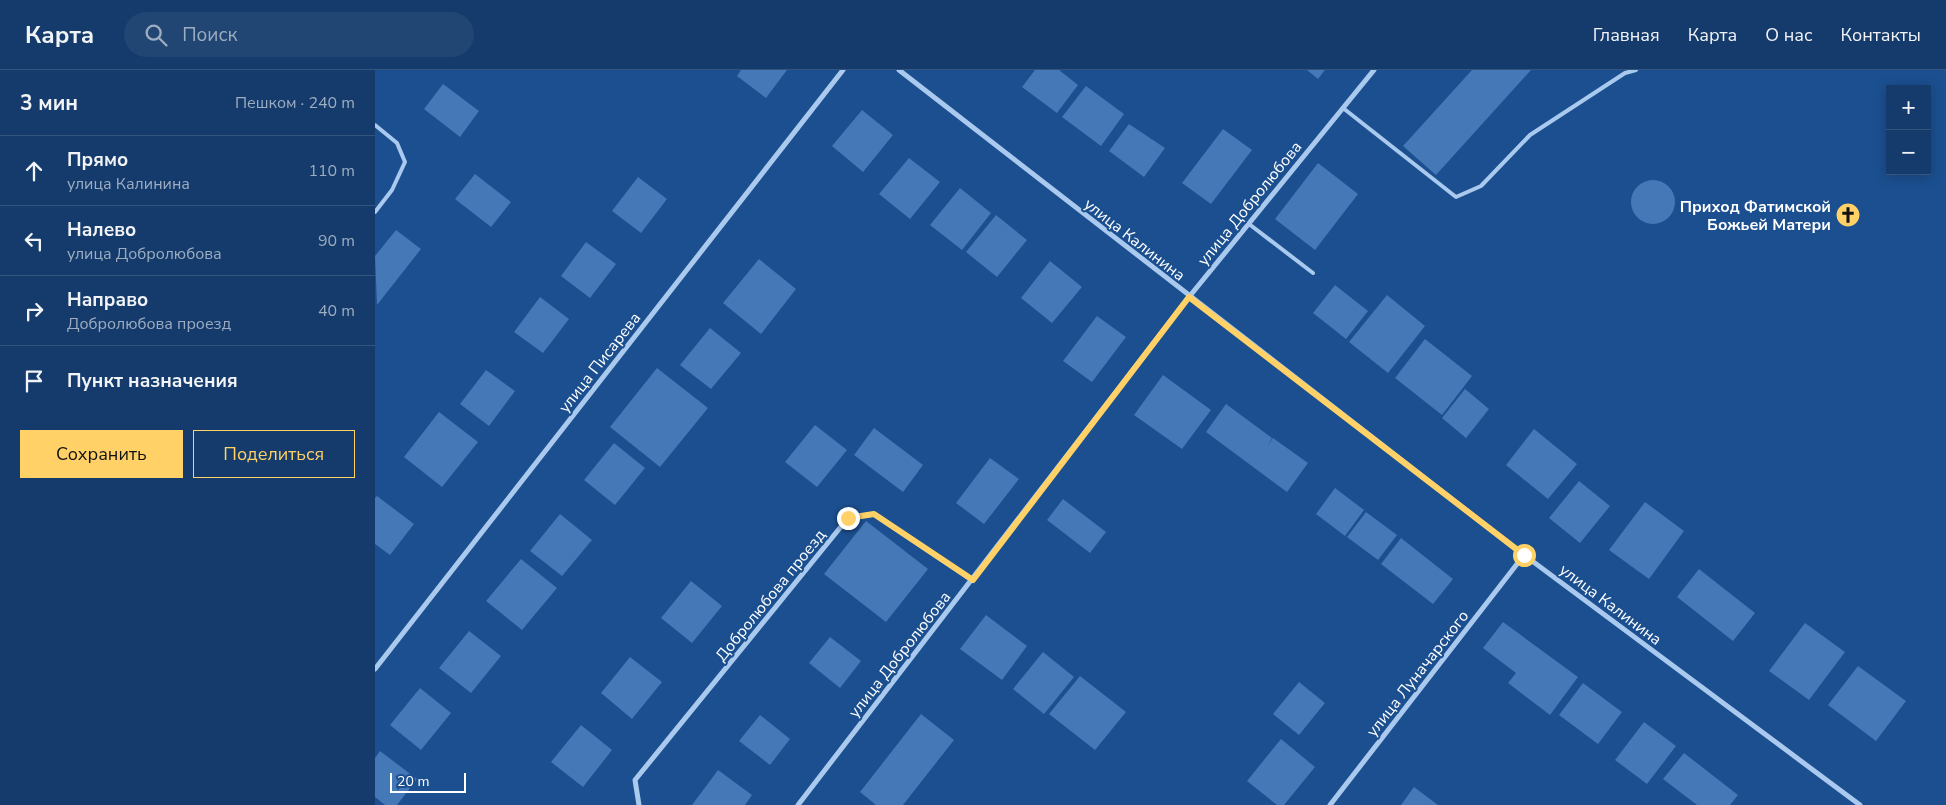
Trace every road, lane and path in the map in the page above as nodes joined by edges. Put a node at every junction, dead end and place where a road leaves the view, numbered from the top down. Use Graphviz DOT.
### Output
graph roads {
  1 [pos="843,70"];
  2 [pos="899,70"];
  3 [pos="1374,70"];
  4 [pos="1636,70"];
  5 [pos="1343,108"];
  6 [pos="375,124"];
  7 [pos="375,212"];
  8 [pos="1249,224"];
  9 [pos="1313,274"];
  10 [pos="1189,297"];
  11 [pos="1524,555"];
  12 [pos="973,580"];
  13 [pos="375,669"];
  14 [pos="639,805"];
  15 [pos="798,805"];
  16 [pos="1330,805"];
  17 [pos="1860,805"];
  1 -- 13 [label="street, улица Писарева"];
  2 -- 10 [label="street, улица Калинина"];
  3 -- 5 [label="street, улица Добролюбова"];
  4 -- 5 [label="lane"];
  5 -- 8 [label="street, улица Добролюбова"];
  6 -- 7 [label="lane"];
  8 -- 9 [label="lane"];
  8 -- 10 [label="street, улица Добролюбова"];
  10 -- 11 [label="street, улица Калинина"];
  10 -- 12 [label="street, улица Добролюбова"];
  11 -- 16 [label="street, улица Луначарского"];
  11 -- 17 [label="street, улица Калинина"];
  12 -- 14 [label="street, Добролюбова проезд"];
  12 -- 15 [label="street, улица Добролюбова"];
}
